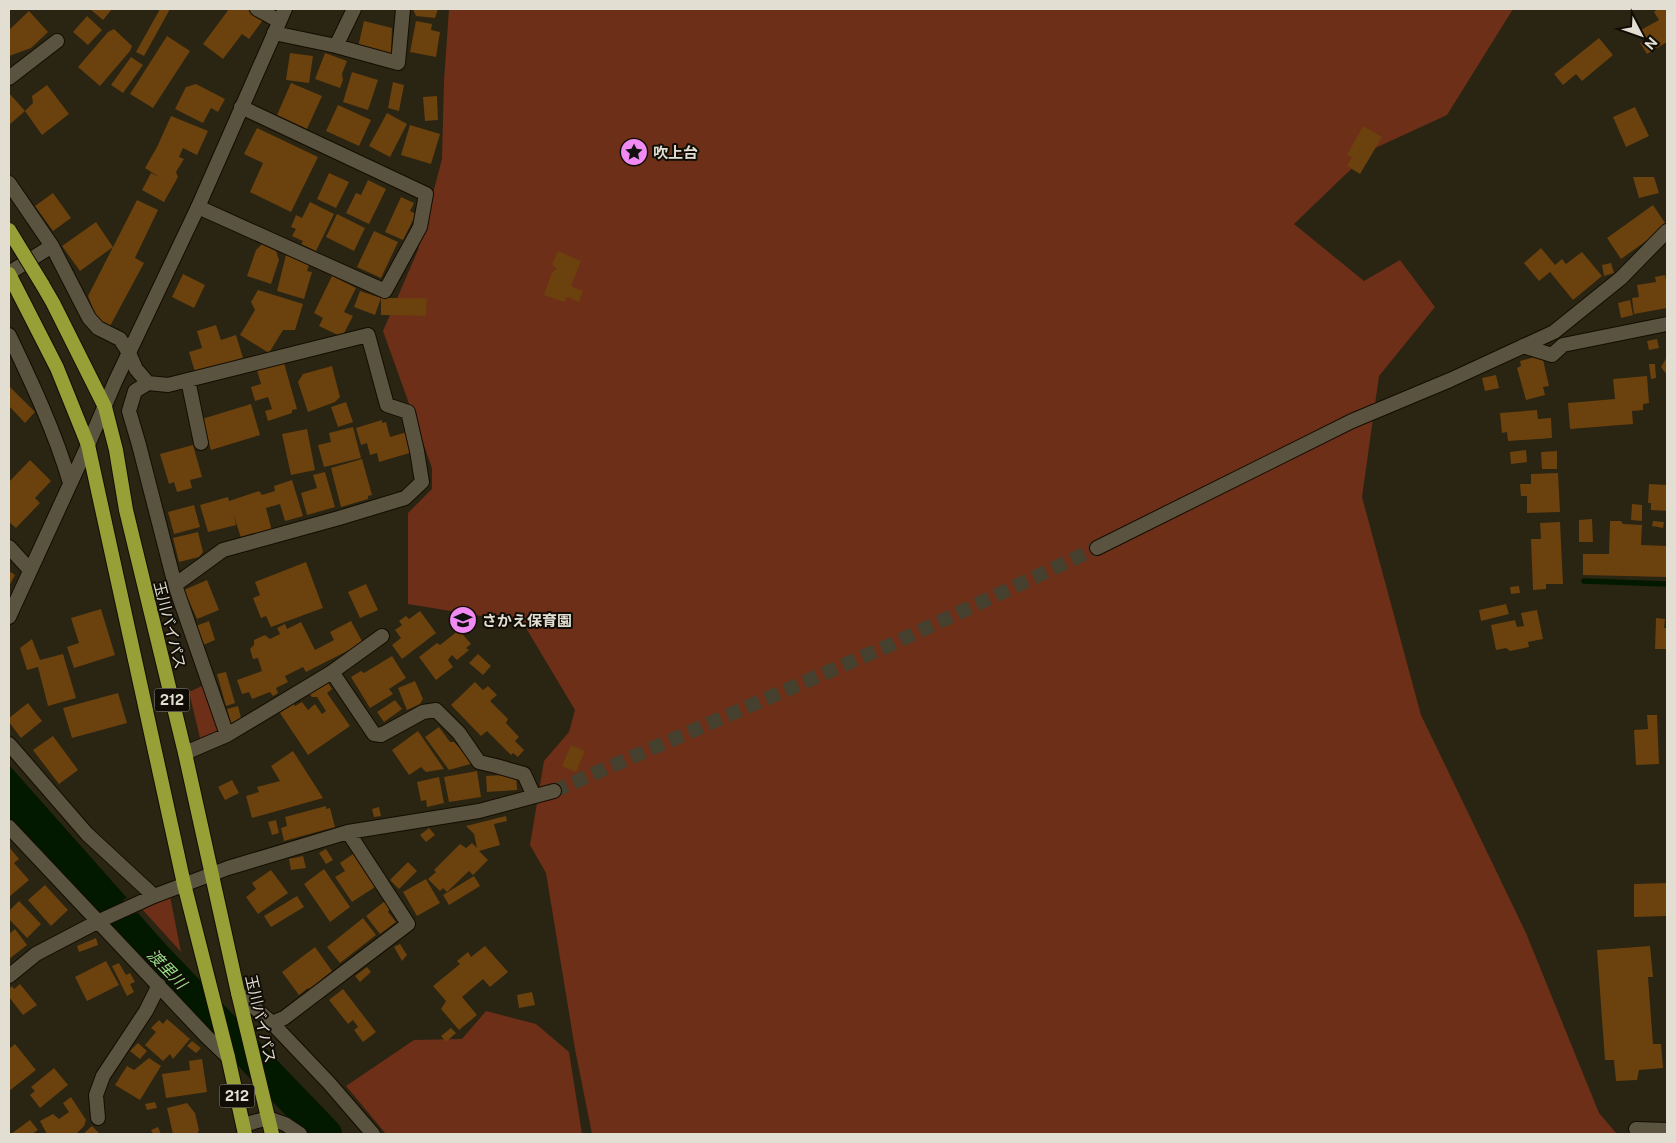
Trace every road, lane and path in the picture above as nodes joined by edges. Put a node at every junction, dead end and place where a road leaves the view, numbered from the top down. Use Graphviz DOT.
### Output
graph roads {
  1 [pos="257,9"];
  2 [pos="354,9"];
  3 [pos="403,9"];
  4 [pos="279,21"];
  5 [pos="57,41"];
  6 [pos="336,46"];
  7 [pos="9,78"];
  8 [pos="241,108"];
  9 [pos="9,183"];
  10 [pos="198,207"];
  11 [pos="9,230"];
  12 [pos="1667,231"];
  13 [pos="52,246"];
  14 [pos="9,274"];
  15 [pos="1667,324"];
  16 [pos="9,335"];
  17 [pos="1523,346"];
  18 [pos="129,353"];
  19 [pos="188,380"];
  20 [pos="148,382"];
  21 [pos="105,407"];
  22 [pos="201,443"];
  23 [pos="88,446"];
  24 [pos="70,483"];
  25 [pos="9,547"];
  26 [pos="1097,548"];
  27 [pos="30,570"];
  28 [pos="175,585"];
  29 [pos="9,617"];
  30 [pos="382,636"];
  31 [pos="332,672"];
  32 [pos="227,735"];
  33 [pos="9,744"];
  34 [pos="185,753"];
  35 [pos="554,791"];
  36 [pos="534,796"];
  37 [pos="9,827"];
  38 [pos="348,832"];
  39 [pos="212,874"];
  40 [pos="184,884"];
  41 [pos="154,896"];
  42 [pos="97,922"];
  43 [pos="9,976"];
  44 [pos="159,985"];
  45 [pos="238,993"];
  46 [pos="272,1022"];
  47 [pos="228,1057"];
  48 [pos="98,1118"];
  49 [pos="268,1118"];
  50 [pos="244,1129"];
  51 [pos="1636,1129"];
  52 [pos="1667,1130"];
  53 [pos="272,1134"];
  54 [pos="300,1134"];
  55 [pos="374,1134"];
  1 -- 4 [label="street"];
  2 -- 6 [label="street"];
  3 -- 6 [label="street"];
  4 -- 6 [label="street"];
  4 -- 8 [label="street"];
  5 -- 7 [label="street"];
  8 -- 10 [label="street"];
  8 -- 10 [label="street"];
  9 -- 13 [label="street"];
  10 -- 18 [label="street"];
  11 -- 21 [label="highway, 玉川バイパス / 212, bridge"];
  12 -- 17 [label="street"];
  13 -- 14 [label="street"];
  13 -- 18 [label="street"];
  14 -- 23 [label="highway, 212"];
  15 -- 17 [label="street"];
  16 -- 24 [label="street"];
  17 -- 26 [label="street"];
  18 -- 20 [label="street"];
  18 -- 21 [label="street"];
  19 -- 20 [label="street"];
  19 -- 22 [label="street"];
  19 -- 28 [label="street"];
  20 -- 28 [label="street"];
  21 -- 23 [label="street"];
  21 -- 34 [label="highway, 玉川バイパス / 212"];
  23 -- 24 [label="street"];
  23 -- 40 [label="highway, 212"];
  24 -- 27 [label="street"];
  25 -- 27 [label="street"];
  27 -- 29 [label="street"];
  28 -- 32 [label="street"];
  30 -- 31 [label="street"];
  31 -- 32 [label="street"];
  31 -- 36 [label="street"];
  32 -- 34 [label="street"];
  33 -- 41 [label="street"];
  34 -- 39 [label="highway, 玉川バイパス / 212"];
  35 -- 36 [label="street"];
  36 -- 38 [label="street"];
  37 -- 42 [label="street"];
  38 -- 39 [label="street"];
  38 -- 46 [label="street"];
  39 -- 40 [label="street"];
  39 -- 45 [label="highway, 玉川バイパス / 212"];
  40 -- 41 [label="street"];
  40 -- 47 [label="highway, 212"];
  41 -- 42 [label="street"];
  42 -- 43 [label="street"];
  42 -- 44 [label="street"];
  44 -- 47 [label="street"];
  44 -- 48 [label="street"];
  45 -- 46 [label="street"];
  45 -- 49 [label="highway, 玉川バイパス / 212"];
  46 -- 55 [label="street"];
  47 -- 50 [label="highway, 212"];
  49 -- 50 [label="street"];
  49 -- 53 [label="highway, 玉川バイパス / 212"];
  49 -- 54 [label="street"];
  51 -- 52 [label="street"];
}
